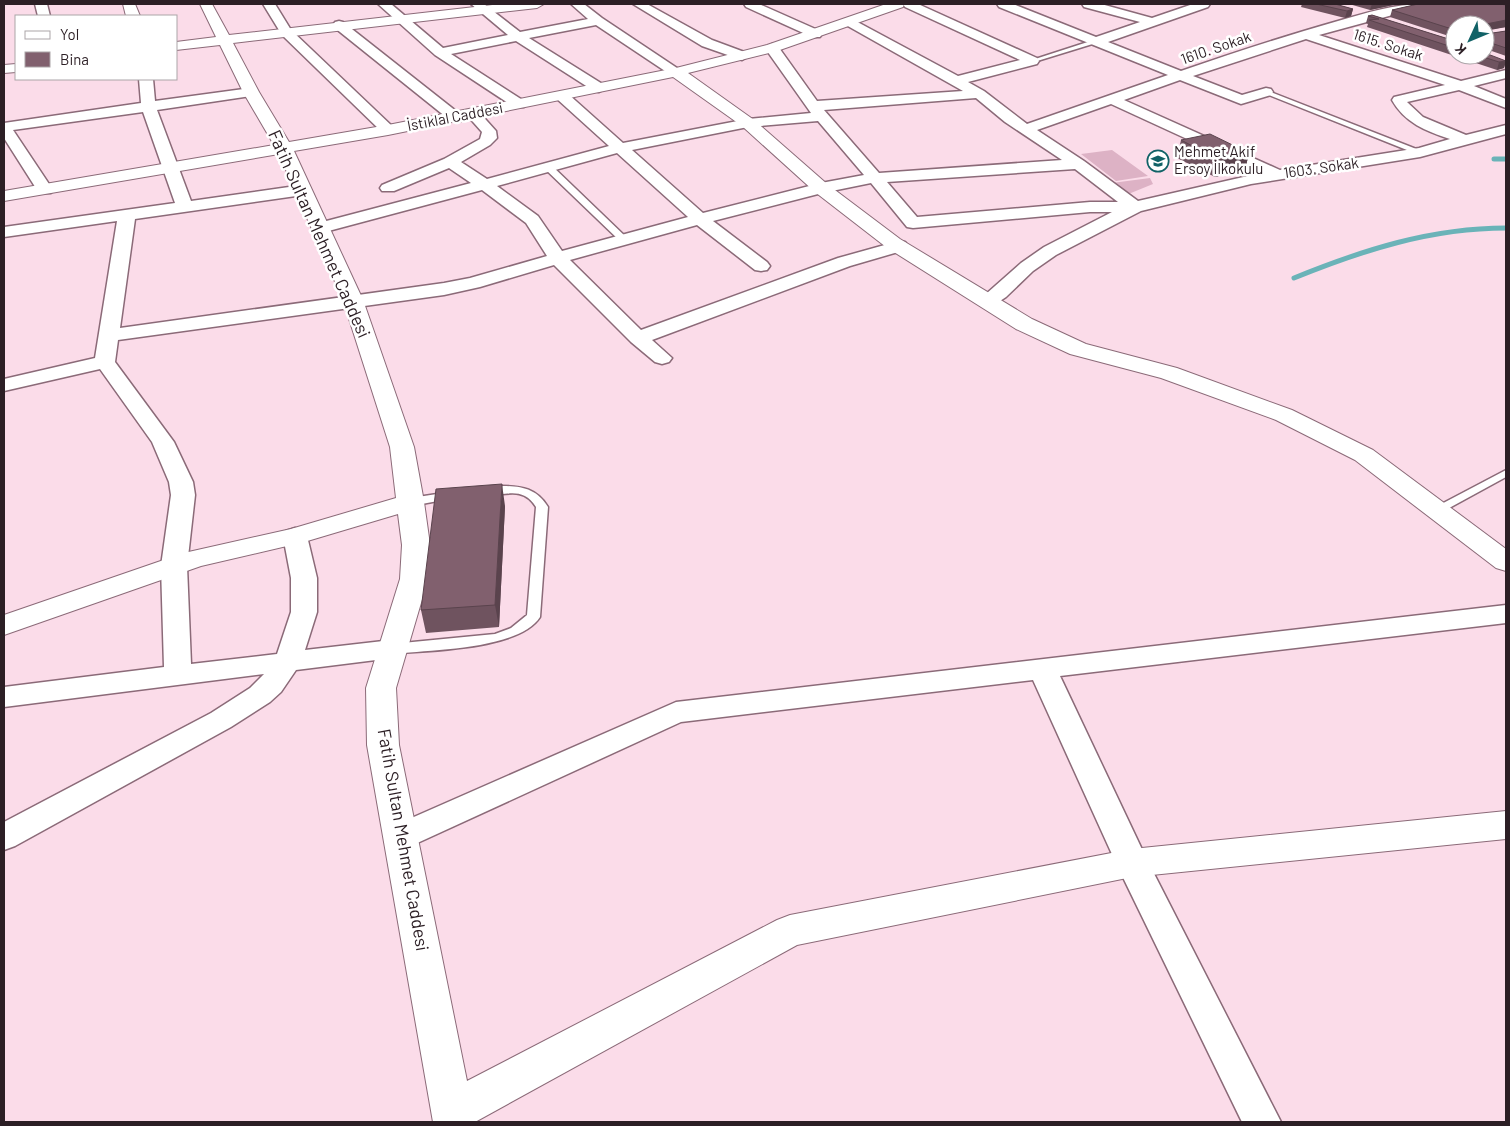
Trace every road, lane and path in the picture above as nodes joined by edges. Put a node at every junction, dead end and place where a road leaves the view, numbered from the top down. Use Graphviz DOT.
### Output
graph roads {
  1 [pos="206,4"];
  2 [pos="269,4"];
  3 [pos="384,4"];
  4 [pos="536,4"];
  5 [pos="577,4"];
  6 [pos="639,4"];
  7 [pos="750,4"];
  8 [pos="898,4"];
  9 [pos="909,4"];
  10 [pos="1003,4"];
  11 [pos="1088,4"];
  12 [pos="1204,4"];
  13 [pos="1418,4"];
  14 [pos="480,6"];
  15 [pos="1350,10"];
  16 [pos="1369,16"];
  17 [pos="404,18"];
  18 [pos="598,21"];
  19 [pos="1150,21"];
  20 [pos="850,22"];
  21 [pos="1396,24"];
  22 [pos="339,26"];
  23 [pos="286,32"];
  24 [pos="816,34"];
  25 [pos="1306,36"];
  26 [pos="518,37"];
  27 [pos="225,40"];
  28 [pos="1097,41"];
  29 [pos="178,46"];
  30 [pos="772,48"];
  31 [pos="440,52"];
  32 [pos="742,56"];
  33 [pos="1032,61"];
  34 [pos="676,72"];
  35 [pos="1506,74"];
  36 [pos="1181,77"];
  37 [pos="146,80"];
  38 [pos="956,81"];
  39 [pos="1460,85"];
  40 [pos="599,88"];
  41 [pos="251,92"];
  42 [pos="1266,92"];
  43 [pos="979,94"];
  44 [pos="562,96"];
  45 [pos="1113,100"];
  46 [pos="519,104"];
  47 [pos="1506,104"];
  48 [pos="148,106"];
  49 [pos="818,111"];
  50 [pos="473,114"];
  51 [pos="456,118"];
  52 [pos="748,123"];
  53 [pos="4,127"];
  54 [pos="1026,129"];
  55 [pos="1506,129"];
  56 [pos="388,130"];
  57 [pos="1465,140"];
  58 [pos="285,148"];
  59 [pos="619,148"];
  60 [pos="1420,152"];
  61 [pos="450,162"];
  62 [pos="1078,164"];
  63 [pos="547,166"];
  64 [pos="172,168"];
  65 [pos="1277,174"];
  66 [pos="874,178"];
  67 [pos="482,183"];
  68 [pos="388,188"];
  69 [pos="821,188"];
  70 [pos="45,190"];
  71 [pos="303,190"];
  72 [pos="4,196"];
  73 [pos="184,206"];
  74 [pos="1135,207"];
  75 [pos="127,214"];
  76 [pos="700,218"];
  77 [pos="320,228"];
  78 [pos="4,232"];
  79 [pos="623,239"];
  80 [pos="899,246"];
  81 [pos="557,258"];
  82 [pos="761,266"];
  83 [pos="353,300"];
  84 [pos="987,301"];
  85 [pos="109,335"];
  86 [pos="638,338"];
  87 [pos="662,358"];
  88 [pos="105,362"];
  89 [pos="4,384"];
  90 [pos="1506,473"];
  91 [pos="479,493"];
  92 [pos="459,495"];
  93 [pos="411,502"];
  94 [pos="1436,510"];
  95 [pos="295,536"];
  96 [pos="1506,562"];
  97 [pos="174,566"];
  98 [pos="1506,614"];
  99 [pos="7,622"];
  100 [pos="392,649"];
  101 [pos="288,662"];
  102 [pos="1042,668"];
  103 [pos="178,675"];
  104 [pos="4,697"];
  105 [pos="1506,825"];
  106 [pos="402,836"];
  107 [pos="4,837"];
  108 [pos="1132,863"];
  109 [pos="446,1118"];
  110 [pos="1262,1122"];
  1 -- 27 [label="street, Fatih Sultan Mehmet Caddesi"];
  2 -- 23 [label="street"];
  3 -- 17 [label="street"];
  4 -- 14 [label="street"];
  5 -- 18 [label="street"];
  6 -- 32 [label="street"];
  7 -- 24 [label="street"];
  8 -- 20 [label="street, İstiklal Caddesi"];
  9 -- 33 [label="street"];
  10 -- 28 [label="street"];
  11 -- 19 [label="street"];
  12 -- 19 [label="street"];
  13 -- 16 [label="street, 1610. Sokak"];
  14 -- 17 [label="street"];
  14 -- 26 [label="street"];
  15 -- 16 [label="street"];
  16 -- 21 [label="street"];
  16 -- 25 [label="street, 1610. Sokak"];
  17 -- 22 [label="street"];
  17 -- 31 [label="street"];
  18 -- 26 [label="street"];
  18 -- 34 [label="street"];
  19 -- 28 [label="street"];
  20 -- 24 [label="street, İstiklal Caddesi"];
  20 -- 38 [label="street"];
  22 -- 23 [label="street"];
  22 -- 51 [label="street"];
  23 -- 27 [label="street"];
  23 -- 56 [label="street"];
  24 -- 30 [label="street, İstiklal Caddesi"];
  25 -- 36 [label="street, 1610. Sokak"];
  25 -- 39 [label="street, 1615. Sokak"];
  26 -- 31 [label="street"];
  26 -- 40 [label="street"];
  27 -- 29 [label="street"];
  27 -- 41 [label="street, Fatih Sultan Mehmet Caddesi"];
  28 -- 33 [label="lane"];
  28 -- 36 [label="street"];
  30 -- 32 [label="street, İstiklal Caddesi"];
  30 -- 49 [label="street"];
  31 -- 46 [label="street"];
  32 -- 34 [label="street, İstiklal Caddesi"];
  33 -- 38 [label="street"];
  34 -- 40 [label="street, İstiklal Caddesi"];
  34 -- 52 [label="street"];
  35 -- 39 [label="street"];
  36 -- 42 [label="street"];
  36 -- 45 [label="street, 1610. Sokak"];
  37 -- 48 [label="street"];
  38 -- 43 [label="street"];
  39 -- 47 [label="street, 1615. Sokak"];
  39 -- 57 [label="street"];
  40 -- 44 [label="street, İstiklal Caddesi"];
  41 -- 48 [label="street"];
  41 -- 58 [label="street, Fatih Sultan Mehmet Caddesi"];
  42 -- 60 [label="lane"];
  43 -- 49 [label="street"];
  43 -- 54 [label="street"];
  44 -- 46 [label="street, İstiklal Caddesi"];
  44 -- 59 [label="street"];
  45 -- 54 [label="street, 1610. Sokak"];
  45 -- 65 [label="street"];
  46 -- 50 [label="street, İstiklal Caddesi"];
  48 -- 53 [label="street"];
  48 -- 64 [label="street"];
  49 -- 52 [label="street"];
  49 -- 66 [label="street"];
  50 -- 51 [label="street, İstiklal Caddesi"];
  50 -- 61 [label="street"];
  51 -- 56 [label="street, İstiklal Caddesi"];
  52 -- 59 [label="street"];
  52 -- 69 [label="street"];
  53 -- 70 [label="street"];
  54 -- 62 [label="street"];
  55 -- 57 [label="street, 1603. Sokak"];
  56 -- 58 [label="street, İstiklal Caddesi"];
  57 -- 60 [label="street, 1603. Sokak"];
  58 -- 64 [label="street, İstiklal Caddesi"];
  58 -- 71 [label="street, Fatih Sultan Mehmet Caddesi"];
  59 -- 63 [label="street"];
  59 -- 76 [label="street"];
  60 -- 65 [label="street, 1603. Sokak"];
  61 -- 67 [label="street"];
  61 -- 68 [label="street"];
  62 -- 66 [label="street"];
  62 -- 74 [label="street"];
  63 -- 67 [label="street"];
  63 -- 79 [label="lane"];
  64 -- 70 [label="street, İstiklal Caddesi"];
  64 -- 73 [label="street"];
  65 -- 74 [label="street, 1603. Sokak"];
  66 -- 69 [label="street"];
  66 -- 74 [label="street"];
  67 -- 77 [label="street"];
  67 -- 81 [label="street"];
  69 -- 76 [label="street"];
  69 -- 80 [label="street"];
  70 -- 72 [label="street, İstiklal Caddesi"];
  71 -- 73 [label="street"];
  71 -- 77 [label="street, Fatih Sultan Mehmet Caddesi"];
  73 -- 75 [label="street"];
  74 -- 84 [label="street"];
  75 -- 78 [label="street"];
  75 -- 85 [label="street"];
  76 -- 79 [label="street"];
  76 -- 82 [label="street"];
  77 -- 83 [label="street, Fatih Sultan Mehmet Caddesi"];
  79 -- 81 [label="street"];
  80 -- 84 [label="street"];
  80 -- 86 [label="street"];
  81 -- 83 [label="street"];
  81 -- 86 [label="street"];
  83 -- 85 [label="street"];
  83 -- 93 [label="street, Fatih Sultan Mehmet Caddesi"];
  84 -- 94 [label="street"];
  85 -- 88 [label="street"];
  86 -- 87 [label="street"];
  88 -- 89 [label="street"];
  88 -- 97 [label="street"];
  90 -- 94 [label="lane"];
  91 -- 100 [label="lane"];
  92 -- 93 [label="lane"];
  93 -- 95 [label="street"];
  93 -- 100 [label="street, Fatih Sultan Mehmet Caddesi"];
  94 -- 96 [label="street"];
  95 -- 97 [label="street"];
  95 -- 101 [label="street"];
  97 -- 99 [label="street"];
  97 -- 103 [label="street"];
  98 -- 102 [label="street"];
  100 -- 101 [label="street"];
  100 -- 106 [label="street, Fatih Sultan Mehmet Caddesi"];
  101 -- 103 [label="street"];
  101 -- 107 [label="street"];
  102 -- 106 [label="street"];
  102 -- 108 [label="street"];
  103 -- 104 [label="street"];
  105 -- 108 [label="street"];
  106 -- 109 [label="street, Fatih Sultan Mehmet Caddesi"];
  108 -- 109 [label="street"];
  108 -- 110 [label="street"];
}
